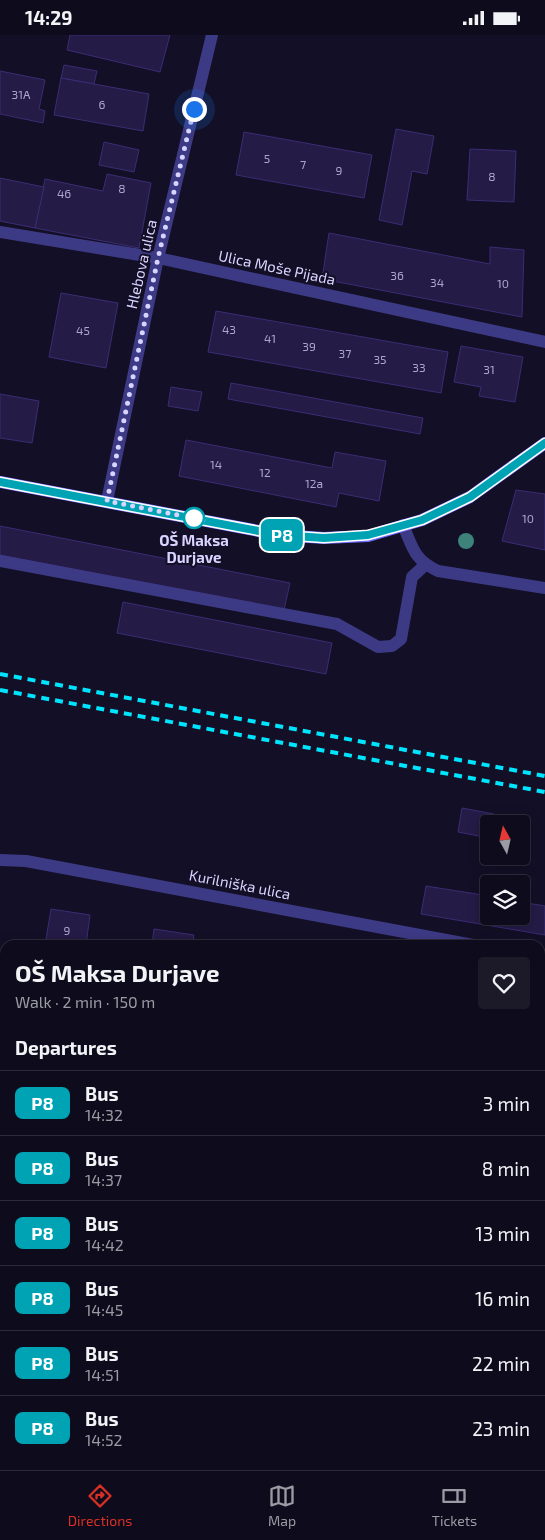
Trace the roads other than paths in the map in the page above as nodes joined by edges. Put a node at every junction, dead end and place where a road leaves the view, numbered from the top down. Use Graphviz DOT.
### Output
graph roads {
  1 [pos="212,35"];
  2 [pos="0,232"];
  3 [pos="158,258"];
  4 [pos="540,341"];
  5 [pos="545,443"];
  6 [pos="0,482"];
  7 [pos="107,501"];
  8 [pos="403,525"];
  9 [pos="0,561"];
  10 [pos="424,565"];
  11 [pos="545,588"];
  12 [pos="0,860"];
  13 [pos="446,940"];
  1 -- 3 [label="street, Hlebova ulica"];
  2 -- 3 [label="street, Ulica Moše Pijada"];
  3 -- 4 [label="street, Ulica Moše Pijada"];
  3 -- 7 [label="street, Hlebova ulica"];
  5 -- 8 [label="street"];
  6 -- 7 [label="street"];
  7 -- 8 [label="street"];
  8 -- 10 [label="street"];
  9 -- 10 [label="street"];
  10 -- 11 [label="street"];
  12 -- 13 [label="street, Kurilniška ulica"];
}
